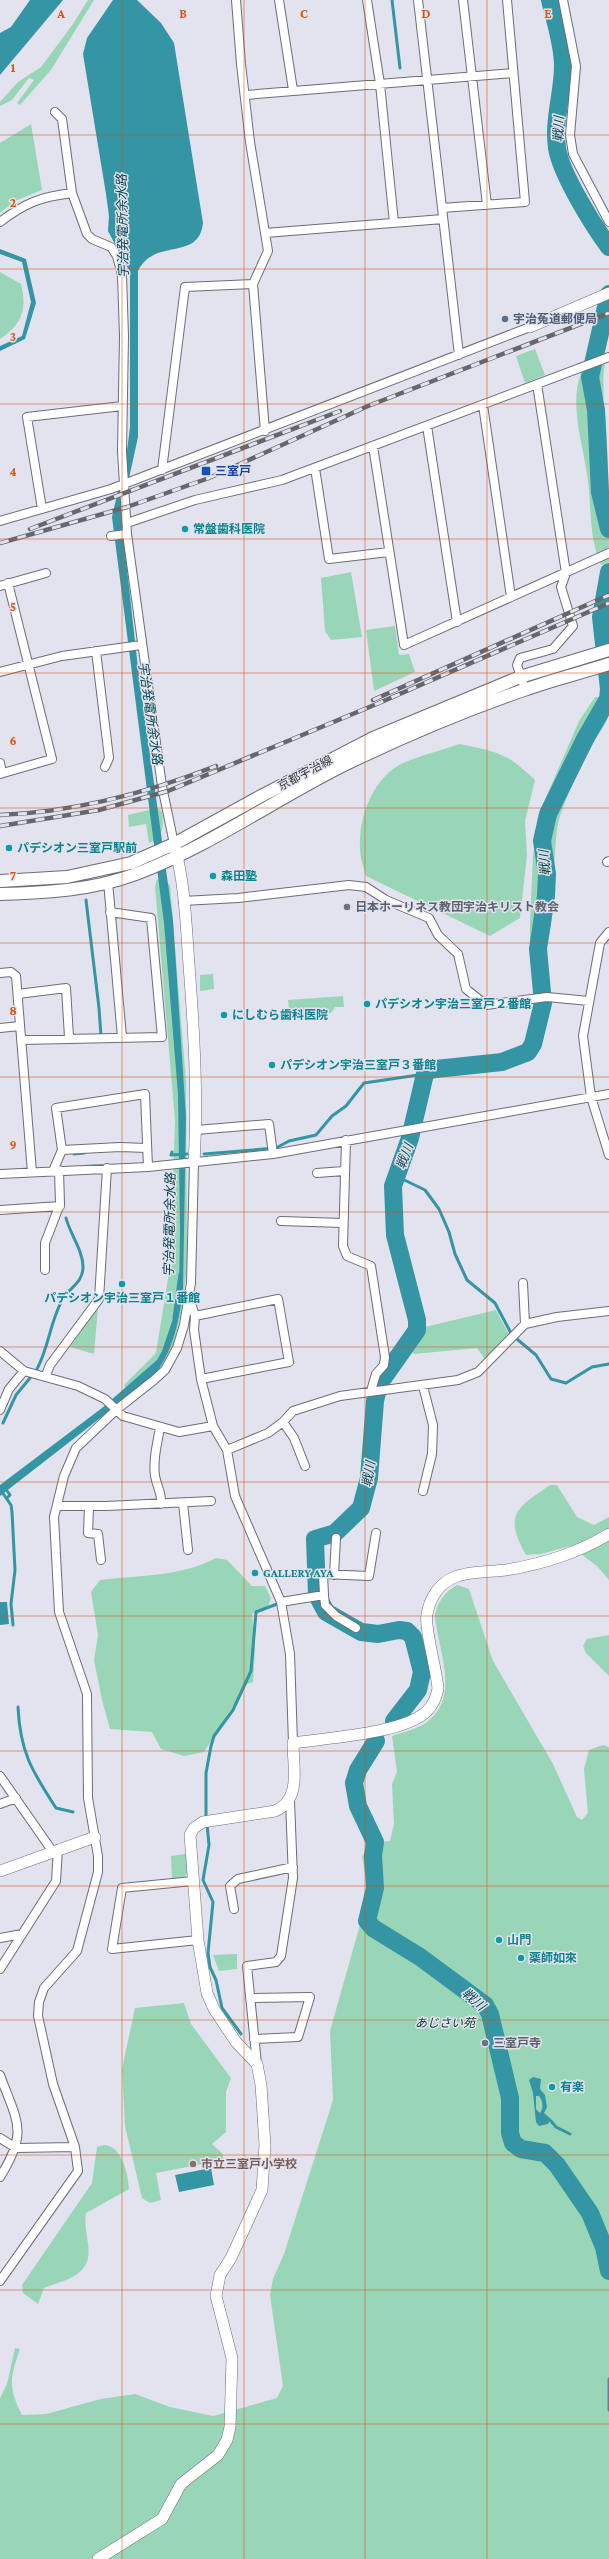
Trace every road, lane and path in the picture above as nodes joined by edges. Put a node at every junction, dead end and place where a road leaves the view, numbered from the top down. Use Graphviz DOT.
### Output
graph roads {
  1 [pos="236,0"];
  2 [pos="279,0"];
  3 [pos="367,0"];
  4 [pos="418,0"];
  5 [pos="463,0"];
  6 [pos="507,0"];
  7 [pos="563,0"];
  8 [pos="513,73"];
  9 [pos="472,77"];
  10 [pos="427,80"];
  11 [pos="380,84"];
  12 [pos="293,90"];
  13 [pos="246,95"];
  14 [pos="55,112"];
  15 [pos="72,193"];
  16 [pos="487,205"];
  17 [pos="442,208"];
  18 [pos="443,219"];
  19 [pos="0,222"];
  20 [pos="609,222"];
  21 [pos="394,223"];
  22 [pos="265,232"];
  23 [pos="253,284"];
  24 [pos="606,295"];
  25 [pos="530,327"];
  26 [pos="459,355"];
  27 [pos="605,358"];
  28 [pos="538,384"];
  29 [pos="483,405"];
  30 [pos="122,406"];
  31 [pos="428,426"];
  32 [pos="265,431"];
  33 [pos="372,446"];
  34 [pos="315,468"];
  35 [pos="162,470"];
  36 [pos="125,484"];
  37 [pos="42,509"];
  38 [pos="0,521"];
  39 [pos="127,522"];
  40 [pos="125,534"];
  41 [pos="112,536"];
  42 [pos="389,552"];
  43 [pos="609,553"];
  44 [pos="46,573"];
  45 [pos="566,573"];
  46 [pos="4,585"];
  47 [pos="511,597"];
  48 [pos="457,622"];
  49 [pos="140,645"];
  50 [pos="609,650"];
  51 [pos="96,651"];
  52 [pos="28,665"];
  53 [pos="605,666"];
  54 [pos="0,672"];
  55 [pos="520,677"];
  56 [pos="524,689"];
  57 [pos="0,763"];
  58 [pos="105,767"];
  59 [pos="1,773"];
  60 [pos="171,846"];
  61 [pos="173,858"];
  62 [pos="151,862"];
  63 [pos="0,881"];
  64 [pos="108,882"];
  65 [pos="0,894"];
  66 [pos="183,901"];
  67 [pos="110,912"];
  68 [pos="609,932"];
  69 [pos="0,973"];
  70 [pos="18,994"];
  71 [pos="589,1001"];
  72 [pos="20,1026"];
  73 [pos="0,1028"];
  74 [pos="69,1037"];
  75 [pos="122,1037"];
  76 [pos="22,1040"];
  77 [pos="609,1094"];
  78 [pos="591,1097"];
  79 [pos="196,1130"];
  80 [pos="346,1140"];
  81 [pos="146,1148"];
  82 [pos="62,1150"];
  83 [pos="272,1150"];
  84 [pos="609,1155"];
  85 [pos="192,1163"];
  86 [pos="148,1167"];
  87 [pos="106,1168"];
  88 [pos="56,1170"];
  89 [pos="344,1171"];
  90 [pos="32,1172"];
  91 [pos="316,1173"];
  92 [pos="0,1174"];
  93 [pos="60,1206"];
  94 [pos="0,1210"];
  95 [pos="281,1221"];
  96 [pos="343,1223"];
  97 [pos="45,1270"];
  98 [pos="523,1283"];
  99 [pos="190,1298"];
  100 [pos="609,1311"];
  101 [pos="194,1316"];
  102 [pos="525,1324"];
  103 [pos="0,1351"];
  104 [pos="24,1371"];
  105 [pos="46,1375"];
  106 [pos="201,1379"];
  107 [pos="423,1386"];
  108 [pos="372,1391"];
  109 [pos="0,1410"];
  110 [pos="116,1410"];
  111 [pos="283,1422"];
  112 [pos="213,1426"];
  113 [pos="160,1428"];
  114 [pos="227,1450"];
  115 [pos="305,1466"];
  116 [pos="423,1491"];
  117 [pos="211,1501"];
  118 [pos="183,1503"];
  119 [pos="161,1504"];
  120 [pos="57,1506"];
  121 [pos="89,1506"];
  122 [pos="376,1533"];
  123 [pos="609,1534"];
  124 [pos="336,1538"];
  125 [pos="188,1550"];
  126 [pos="103,1555"];
  127 [pos="334,1574"];
  128 [pos="320,1596"];
  129 [pos="281,1602"];
  130 [pos="356,1628"];
  131 [pos="293,1742"];
  132 [pos="0,1776"];
  133 [pos="16,1798"];
  134 [pos="290,1801"];
  135 [pos="0,1804"];
  136 [pos="95,1837"];
  137 [pos="55,1850"];
  138 [pos="293,1867"];
  139 [pos="0,1871"];
  140 [pos="193,1881"];
  141 [pos="234,1908"];
  142 [pos="22,1934"];
  143 [pos="0,1938"];
  144 [pos="198,1940"];
  145 [pos="0,1969"];
  146 [pos="250,1998"];
  147 [pos="254,2039"];
  148 [pos="257,2064"];
  149 [pos="0,2075"];
  150 [pos="0,2138"];
  151 [pos="75,2147"];
  152 [pos="16,2148"];
  153 [pos="0,2177"];
  154 [pos="0,2280"];
  155 [pos="98,2559"];
  1 -- 13 [label="street"];
  2 -- 12 [label="street"];
  3 -- 11 [label="street"];
  4 -- 10 [label="street"];
  5 -- 9 [label="street"];
  6 -- 8 [label="street"];
  7 -- 20 [label="street"];
  8 -- 9 [label="street"];
  8 -- 16 [label="street"];
  9 -- 10 [label="street"];
  9 -- 16 [label="street"];
  10 -- 11 [label="street"];
  10 -- 17 [label="street"];
  11 -- 12 [label="street"];
  11 -- 21 [label="street"];
  12 -- 13 [label="street"];
  13 -- 22 [label="street"];
  14 -- 15 [label="street"];
  15 -- 19 [label="street"];
  15 -- 30 [label="street"];
  16 -- 17 [label="street"];
  17 -- 18 [label="street"];
  18 -- 21 [label="street"];
  18 -- 26 [label="street"];
  21 -- 22 [label="street"];
  22 -- 23 [label="street"];
  23 -- 32 [label="street"];
  23 -- 35 [label="street"];
  24 -- 25 [label="street"];
  25 -- 26 [label="street"];
  26 -- 32 [label="street"];
  27 -- 28 [label="street"];
  28 -- 29 [label="street"];
  28 -- 45 [label="street"];
  29 -- 31 [label="street"];
  29 -- 47 [label="street"];
  30 -- 36 [label="street"];
  30 -- 37 [label="street"];
  31 -- 33 [label="street"];
  31 -- 48 [label="street"];
  32 -- 35 [label="street"];
  33 -- 34 [label="street"];
  33 -- 42 [label="street"];
  34 -- 39 [label="street"];
  34 -- 42 [label="street"];
  35 -- 36 [label="street"];
  36 -- 37 [label="street"];
  36 -- 39 [label="street"];
  37 -- 38 [label="street"];
  39 -- 40 [label="street"];
  40 -- 41 [label="street"];
  40 -- 49 [label="street"];
  42 -- 48 [label="street"];
  43 -- 45 [label="street"];
  44 -- 46 [label="street"];
  45 -- 47 [label="street"];
  45 -- 55 [label="street"];
  46 -- 52 [label="street"];
  47 -- 48 [label="street"];
  49 -- 51 [label="street"];
  49 -- 60 [label="street"];
  50 -- 55 [label="main road, 京都宇治線"];
  51 -- 52 [label="street"];
  51 -- 58 [label="street"];
  52 -- 54 [label="street"];
  52 -- 59 [label="street"];
  53 -- 56 [label="main road, 京都宇治線"];
  55 -- 56 [label="street"];
  55 -- 60 [label="main road, 京都宇治線"];
  56 -- 61 [label="main road, 京都宇治線"];
  57 -- 59 [label="street"];
  60 -- 61 [label="street"];
  60 -- 62 [label="main road, 京都宇治線"];
  61 -- 62 [label="main road, 京都宇治線"];
  61 -- 66 [label="street"];
  62 -- 63 [label="main road, 京都宇治線"];
  62 -- 64 [label="main road, 京都宇治線"];
  64 -- 65 [label="main road, 京都宇治線"];
  64 -- 67 [label="street"];
  66 -- 71 [label="street"];
  66 -- 79 [label="street"];
  67 -- 75 [label="street"];
  67 -- 75 [label="street"];
  68 -- 71 [label="street"];
  69 -- 70 [label="street"];
  70 -- 72 [label="street"];
  70 -- 74 [label="street"];
  71 -- 78 [label="street"];
  72 -- 73 [label="street"];
  72 -- 76 [label="street"];
  74 -- 75 [label="street"];
  74 -- 76 [label="street"];
  76 -- 90 [label="street"];
  77 -- 78 [label="street"];
  78 -- 80 [label="street"];
  78 -- 84 [label="street"];
  79 -- 83 [label="street"];
  79 -- 85 [label="street"];
  80 -- 83 [label="street"];
  80 -- 89 [label="street"];
  81 -- 82 [label="street"];
  81 -- 82 [label="street"];
  81 -- 86 [label="street"];
  82 -- 88 [label="street"];
  83 -- 85 [label="street"];
  85 -- 86 [label="street"];
  85 -- 99 [label="street"];
  86 -- 87 [label="street"];
  87 -- 88 [label="street"];
  87 -- 105 [label="street"];
  88 -- 90 [label="street"];
  88 -- 93 [label="street"];
  89 -- 91 [label="street"];
  89 -- 96 [label="street"];
  90 -- 92 [label="street"];
  93 -- 94 [label="street"];
  93 -- 97 [label="street"];
  95 -- 96 [label="street"];
  96 -- 108 [label="street"];
  98 -- 102 [label="street"];
  99 -- 101 [label="street"];
  99 -- 110 [label="street"];
  100 -- 102 [label="street"];
  101 -- 106 [label="street"];
  101 -- 106 [label="street"];
  102 -- 107 [label="street"];
  103 -- 104 [label="street"];
  104 -- 105 [label="street"];
  104 -- 109 [label="street"];
  105 -- 110 [label="street"];
  106 -- 112 [label="street"];
  107 -- 108 [label="street"];
  107 -- 116 [label="street"];
  108 -- 111 [label="street"];
  110 -- 113 [label="street"];
  110 -- 120 [label="street"];
  111 -- 114 [label="street"];
  111 -- 115 [label="street"];
  112 -- 113 [label="street"];
  112 -- 114 [label="street"];
  113 -- 119 [label="street"];
  114 -- 129 [label="street"];
  117 -- 118 [label="street"];
  118 -- 119 [label="street"];
  118 -- 125 [label="street"];
  119 -- 121 [label="street"];
  120 -- 121 [label="street"];
  120 -- 136 [label="street"];
  121 -- 126 [label="street"];
  122 -- 127 [label="street"];
  123 -- 131 [label="street"];
  124 -- 127 [label="street"];
  127 -- 128 [label="street"];
  128 -- 129 [label="street"];
  128 -- 130 [label="street"];
  129 -- 131 [label="street"];
  131 -- 134 [label="street"];
  132 -- 133 [label="street"];
  133 -- 135 [label="street"];
  133 -- 137 [label="street"];
  134 -- 138 [label="street"];
  134 -- 140 [label="street"];
  136 -- 137 [label="street"];
  136 -- 151 [label="street"];
  137 -- 139 [label="street"];
  137 -- 142 [label="street"];
  138 -- 141 [label="street"];
  138 -- 146 [label="street"];
  140 -- 144 [label="street"];
  140 -- 144 [label="street"];
  142 -- 143 [label="street"];
  142 -- 145 [label="street"];
  144 -- 148 [label="street"];
  146 -- 147 [label="street"];
  146 -- 147 [label="street"];
  147 -- 148 [label="street"];
  148 -- 155 [label="street"];
  149 -- 152 [label="street"];
  150 -- 152 [label="street"];
  151 -- 152 [label="street"];
  151 -- 154 [label="street"];
  152 -- 153 [label="street"];
}
